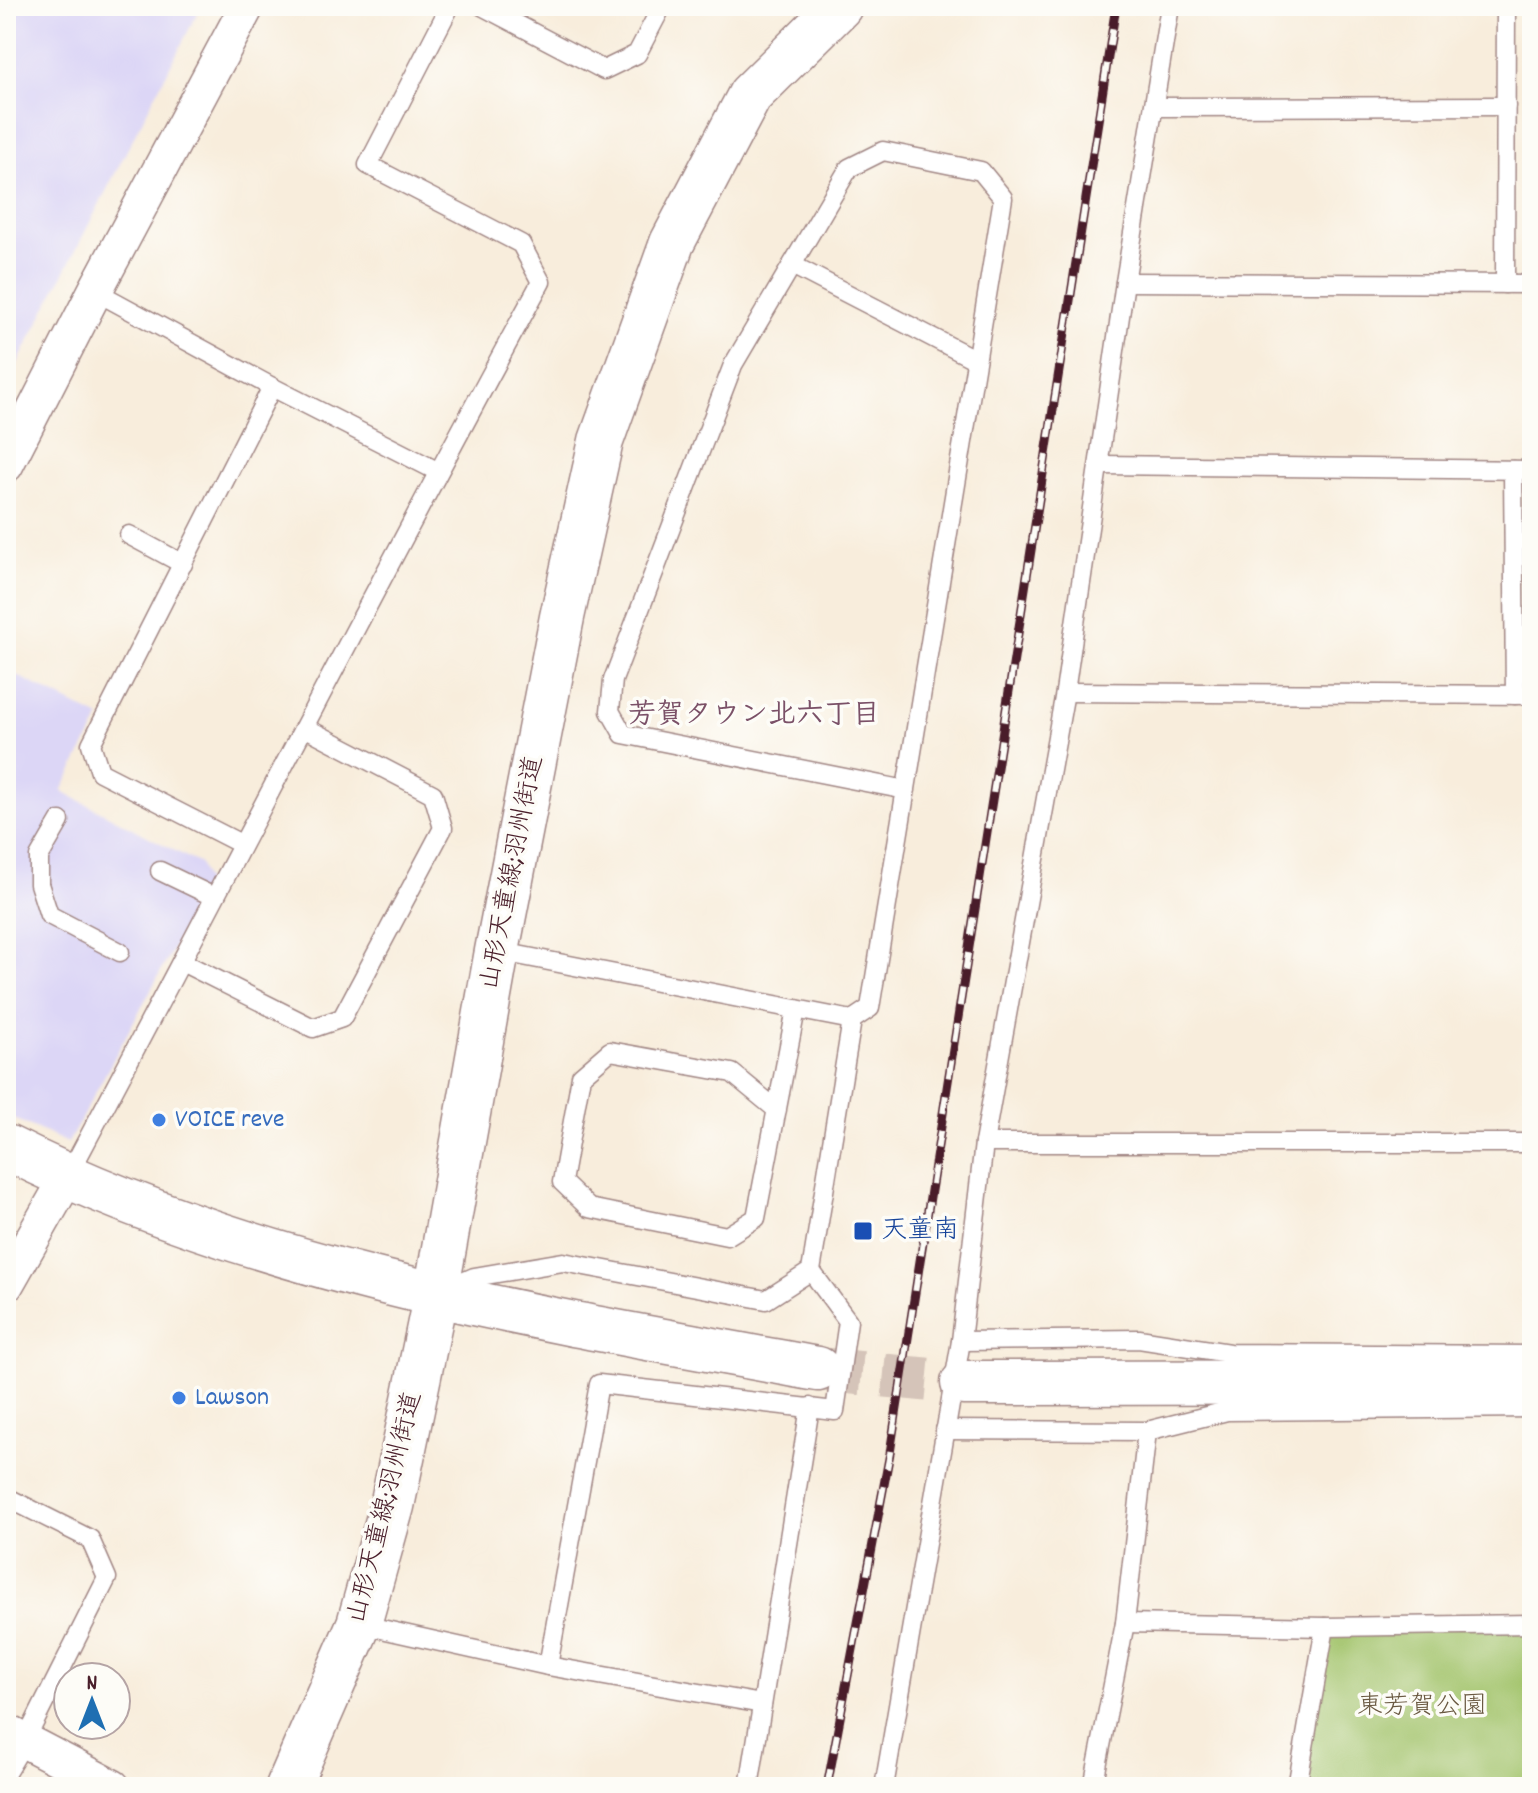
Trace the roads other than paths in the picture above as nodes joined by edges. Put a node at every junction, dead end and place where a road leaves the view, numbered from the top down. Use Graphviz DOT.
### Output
graph roads {
  1 [pos="247,6"];
  2 [pos="450,6"];
  3 [pos="482,6"];
  4 [pos="662,6"];
  5 [pos="840,6"];
  6 [pos="1170,6"];
  7 [pos="1506,6"];
  8 [pos="1506,106"];
  9 [pos="1154,107"];
  10 [pos="792,265"];
  11 [pos="1125,282"];
  12 [pos="1505,284"];
  13 [pos="1532,284"];
  14 [pos="95,291"];
  15 [pos="976,360"];
  16 [pos="272,387"];
  17 [pos="6,465"];
  18 [pos="1099,465"];
  19 [pos="1523,470"];
  20 [pos="437,471"];
  21 [pos="129,535"];
  22 [pos="183,564"];
  23 [pos="1065,692"];
  24 [pos="1523,695"];
  25 [pos="306,728"];
  26 [pos="906,790"];
  27 [pos="60,821"];
  28 [pos="241,844"];
  29 [pos="160,871"];
  30 [pos="214,897"];
  31 [pos="497,951"];
  32 [pos="120,952"];
  33 [pos="182,962"];
  34 [pos="796,1009"];
  35 [pos="852,1020"];
  36 [pos="777,1110"];
  37 [pos="984,1143"];
  38 [pos="1532,1143"];
  39 [pos="6,1147"];
  40 [pos="67,1178"];
  41 [pos="811,1271"];
  42 [pos="6,1285"];
  43 [pos="436,1293"];
  44 [pos="1532,1355"];
  45 [pos="962,1362"];
  46 [pos="1532,1382"];
  47 [pos="814,1388"];
  48 [pos="1532,1408"];
  49 [pos="945,1430"];
  50 [pos="1147,1431"];
  51 [pos="6,1497"];
  52 [pos="1125,1623"];
  53 [pos="359,1624"];
  54 [pos="1532,1624"];
  55 [pos="1325,1627"];
  56 [pos="548,1666"];
  57 [pos="762,1704"];
  58 [pos="15,1736"];
  59 [pos="6,1773"];
  60 [pos="113,1787"];
  61 [pos="288,1787"];
  62 [pos="749,1787"];
  63 [pos="884,1787"];
  64 [pos="1093,1787"];
  65 [pos="1297,1787"];
  1 -- 14 [label="street"];
  2 -- 20 [label="lane"];
  3 -- 4 [label="lane"];
  5 -- 31 [label="main road, 山形天童線;羽州街道"];
  6 -- 9 [label="lane"];
  7 -- 8 [label="lane"];
  8 -- 9 [label="lane"];
  8 -- 12 [label="lane"];
  9 -- 11 [label="lane"];
  10 -- 15 [label="lane"];
  10 -- 15 [label="lane"];
  10 -- 26 [label="lane"];
  11 -- 12 [label="lane"];
  11 -- 18 [label="lane"];
  12 -- 13 [label="lane"];
  14 -- 16 [label="lane"];
  14 -- 17 [label="street"];
  15 -- 26 [label="lane"];
  16 -- 20 [label="lane"];
  16 -- 22 [label="lane"];
  18 -- 19 [label="lane"];
  18 -- 23 [label="lane"];
  19 -- 24 [label="lane"];
  20 -- 25 [label="lane"];
  21 -- 22 [label="lane"];
  22 -- 28 [label="lane"];
  23 -- 24 [label="lane"];
  23 -- 37 [label="lane"];
  25 -- 28 [label="lane"];
  25 -- 33 [label="lane"];
  26 -- 35 [label="lane"];
  27 -- 32 [label="lane"];
  28 -- 30 [label="lane"];
  29 -- 30 [label="lane"];
  30 -- 33 [label="lane"];
  31 -- 34 [label="lane"];
  31 -- 43 [label="main road, 山形天童線;羽州街道"];
  33 -- 40 [label="lane"];
  34 -- 35 [label="lane"];
  34 -- 36 [label="lane"];
  35 -- 41 [label="lane"];
  36 -- 36 [label="lane"];
  37 -- 38 [label="lane"];
  37 -- 45 [label="lane"];
  39 -- 40 [label="main road"];
  40 -- 42 [label="street"];
  40 -- 43 [label="main road"];
  41 -- 43 [label="lane"];
  41 -- 47 [label="lane"];
  43 -- 47 [label="main road"];
  43 -- 53 [label="main road, 山形天童線;羽州街道"];
  44 -- 45 [label="lane"];
  45 -- 46 [label="main road"];
  45 -- 49 [label="lane"];
  47 -- 56 [label="lane"];
  47 -- 57 [label="lane"];
  48 -- 50 [label="lane"];
  49 -- 50 [label="lane"];
  49 -- 63 [label="lane"];
  50 -- 52 [label="lane"];
  51 -- 58 [label="lane"];
  52 -- 55 [label="lane"];
  52 -- 64 [label="lane"];
  53 -- 56 [label="lane"];
  53 -- 61 [label="main road, 山形天童線;羽州街道"];
  54 -- 55 [label="lane"];
  55 -- 65 [label="lane"];
  56 -- 57 [label="lane"];
  57 -- 62 [label="lane"];
  58 -- 59 [label="lane"];
  58 -- 60 [label="street"];
}
